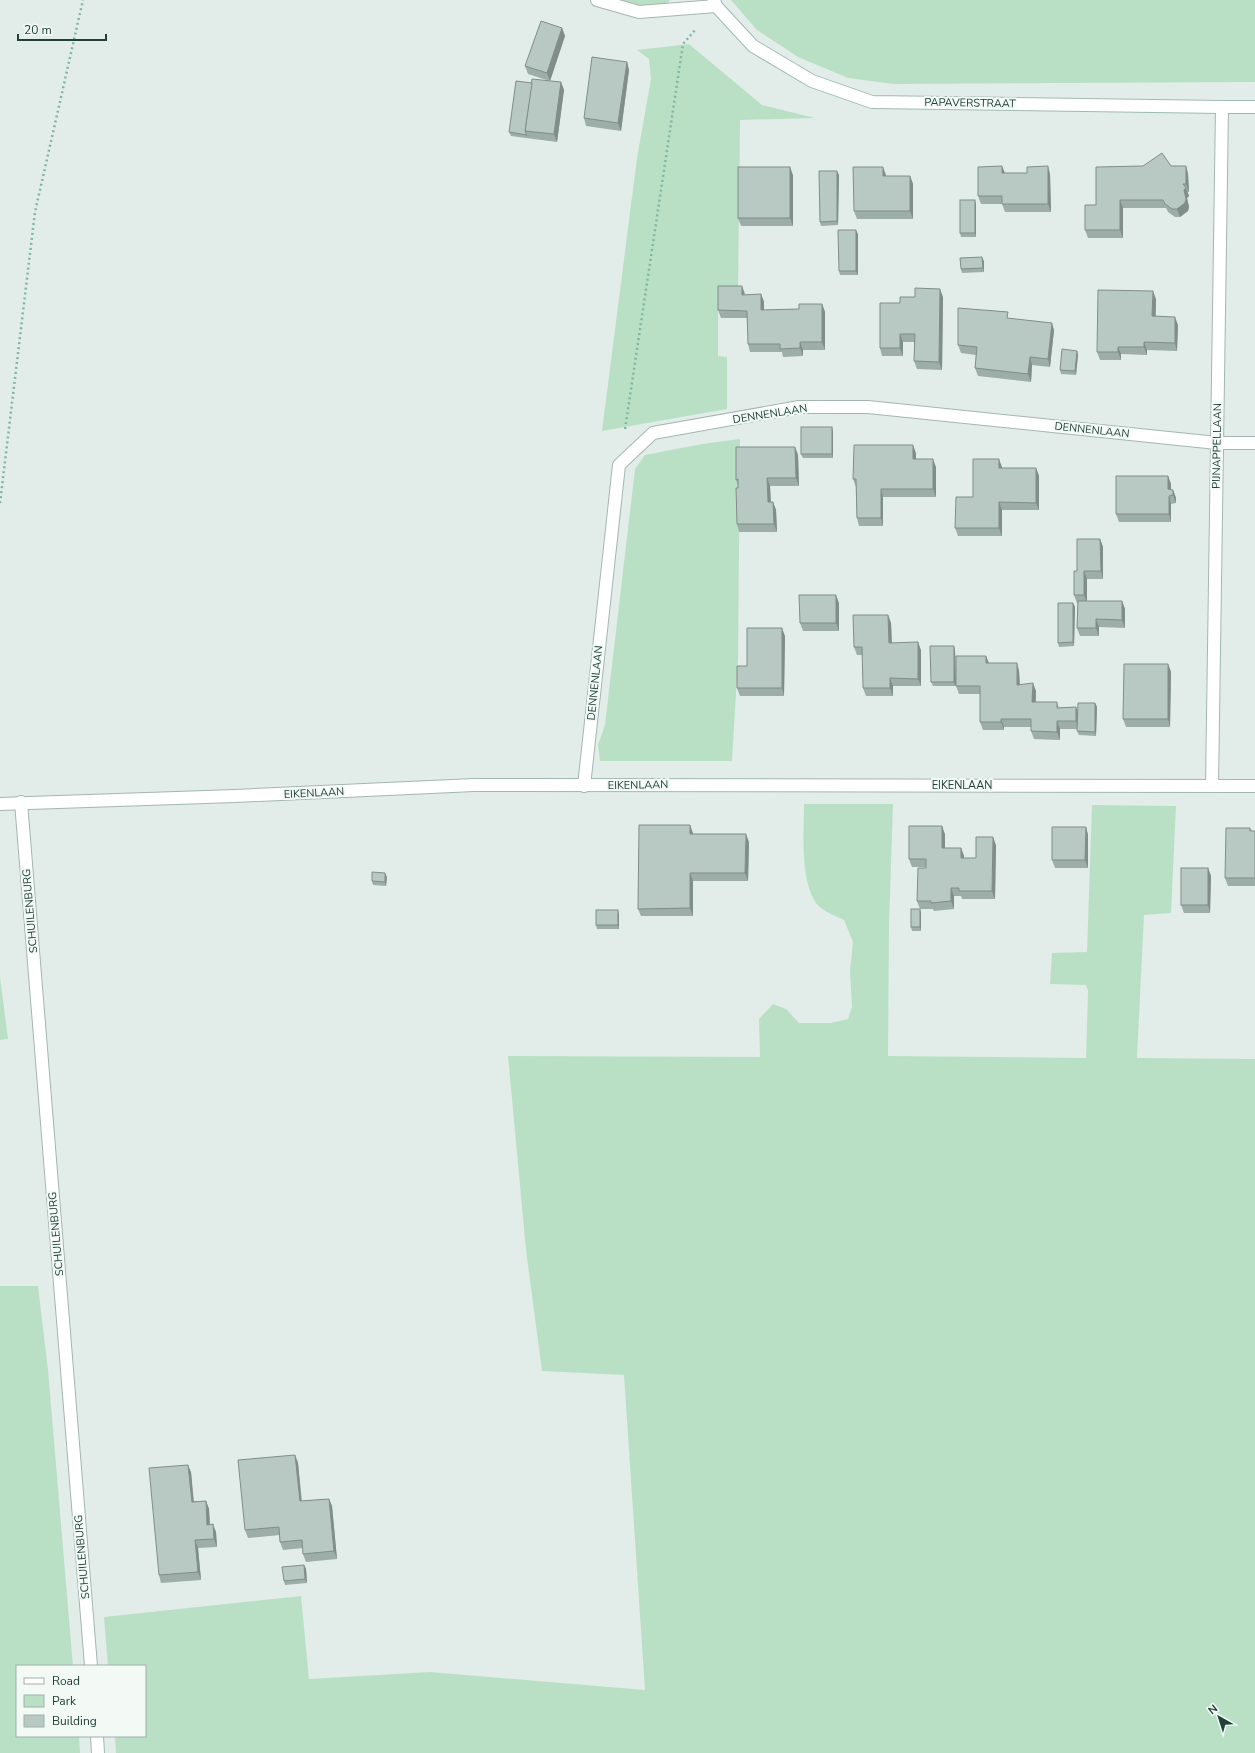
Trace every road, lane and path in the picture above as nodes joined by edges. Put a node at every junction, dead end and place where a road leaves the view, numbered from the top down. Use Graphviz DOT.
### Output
graph roads {
  1 [pos="83,0"];
  2 [pos="597,0"];
  3 [pos="715,3"];
  4 [pos="1255,106"];
  5 [pos="1222,107"];
  6 [pos="1217,443"];
  7 [pos="1255,444"];
  8 [pos="619,465"];
  9 [pos="0,503"];
  10 [pos="1212,785"];
  11 [pos="584,786"];
  12 [pos="1255,786"];
  13 [pos="21,802"];
  14 [pos="0,804"];
  15 [pos="91,1665"];
  16 [pos="97,1737"];
  17 [pos="98,1753"];
  1 -- 9 [label="path"];
  2 -- 3 [label="street"];
  3 -- 5 [label="street, PAPAVERSTRAAT"];
  3 -- 8 [label="path"];
  4 -- 5 [label="street, PAPAVERSTRAAT"];
  5 -- 6 [label="street, PIJNAPPELLAAN"];
  6 -- 7 [label="street, DENNENLAAN"];
  6 -- 8 [label="street, DENNENLAAN"];
  6 -- 10 [label="street, PIJNAPPELLAAN"];
  8 -- 11 [label="street, DENNENLAAN"];
  10 -- 11 [label="street, EIKENLAAN"];
  10 -- 12 [label="street, EIKENLAAN"];
  11 -- 13 [label="street, EIKENLAAN"];
  13 -- 14 [label="street, EIKENLAAN"];
  13 -- 15 [label="street, SCHUILENBURG"];
  16 -- 17 [label="street"];
}
